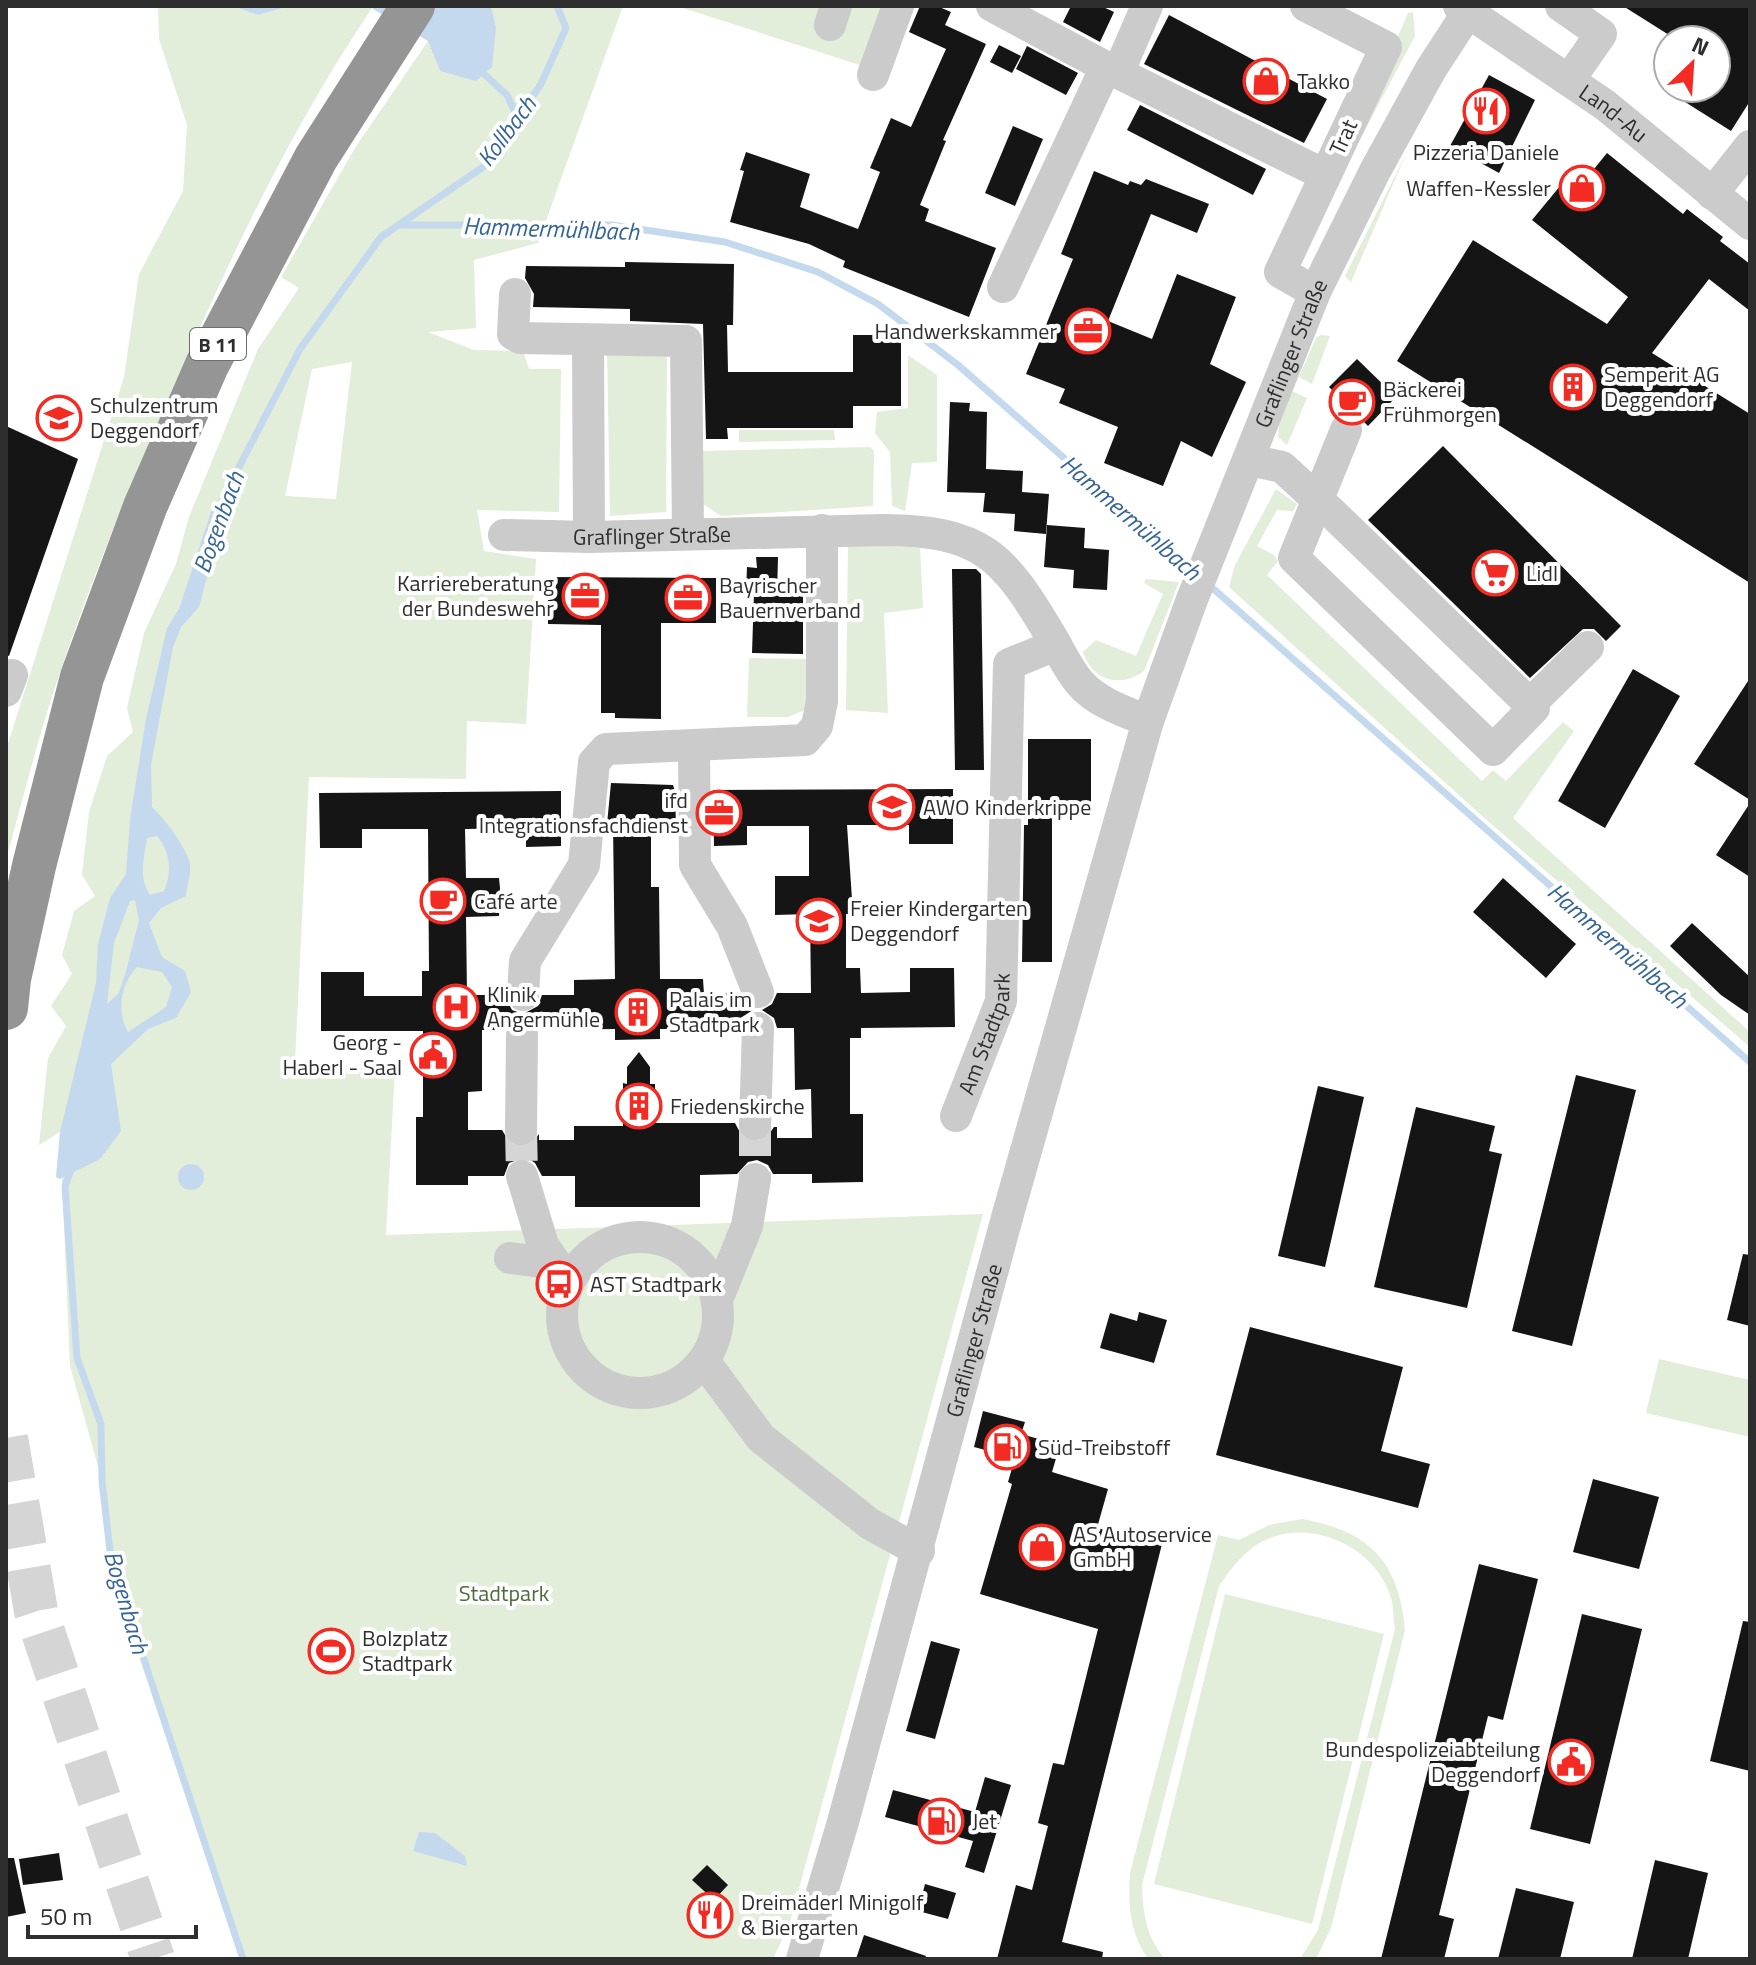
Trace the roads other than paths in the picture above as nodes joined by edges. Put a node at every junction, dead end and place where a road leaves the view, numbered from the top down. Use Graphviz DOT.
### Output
graph roads {
  1 [pos="898,6"];
  2 [pos="992,6"];
  3 [pos="1147,6"];
  4 [pos="1306,6"];
  5 [pos="1561,6"];
  6 [pos="1466,8"];
  7 [pos="404,18"];
  8 [pos="1112,70"];
  9 [pos="873,75"];
  10 [pos="1569,80"];
  11 [pos="1750,146"];
  12 [pos="1325,175"];
  13 [pos="1712,194"];
  14 [pos="1750,224"];
  15 [pos="1003,287"];
  16 [pos="1315,292"];
  17 [pos="515,294"];
  18 [pos="588,341"];
  19 [pos="1346,430"];
  20 [pos="1249,460"];
  21 [pos="1317,500"];
  22 [pos="822,530"];
  23 [pos="688,534"];
  24 [pos="504,535"];
  25 [pos="589,537"];
  26 [pos="1056,645"];
  27 [pos="1588,647"];
  28 [pos="1530,704"];
  29 [pos="1148,721"];
  30 [pos="694,745"];
  31 [pos="758,992"];
  32 [pos="523,995"];
  33 [pos="6,1008"];
  34 [pos="758,1028"];
  35 [pos="522,1035"];
  36 [pos="956,1116"];
  37 [pos="755,1124"];
  38 [pos="521,1129"];
  39 [pos="522,1176"];
  40 [pos="755,1179"];
  41 [pos="510,1258"];
  42 [pos="562,1273"];
  43 [pos="717,1300"];
  44 [pos="704,1361"];
  45 [pos="919,1551"];
  46 [pos="802,1959"];
  1 -- 9 [label="street"];
  2 -- 8 [label="street"];
  3 -- 8 [label="street"];
  4 -- 12 [label="street, Trat"];
  5 -- 10 [label="street"];
  6 -- 10 [label="street, Land-Au"];
  6 -- 16 [label="street, Graflinger Straße"];
  7 -- 33 [label="highway, B 11"];
  8 -- 12 [label="street"];
  8 -- 15 [label="street"];
  10 -- 13 [label="street, Land-Au"];
  11 -- 13 [label="street"];
  12 -- 16 [label="street, Trat"];
  13 -- 14 [label="street, Land-Au"];
  16 -- 20 [label="street, Graflinger Straße"];
  17 -- 18 [label="street"];
  18 -- 23 [label="street"];
  18 -- 25 [label="street"];
  19 -- 21 [label="street"];
  20 -- 21 [label="street"];
  20 -- 29 [label="street, Graflinger Straße"];
  21 -- 28 [label="street"];
  21 -- 28 [label="street"];
  22 -- 23 [label="street, Graflinger Straße"];
  22 -- 26 [label="street, Graflinger Straße"];
  22 -- 30 [label="street"];
  23 -- 25 [label="street, Graflinger Straße"];
  24 -- 25 [label="street, Graflinger Straße"];
  26 -- 29 [label="street, Graflinger Straße"];
  26 -- 36 [label="street, Am Stadtpark"];
  27 -- 28 [label="street"];
  29 -- 45 [label="street, Graflinger Straße"];
  30 -- 31 [label="street"];
  30 -- 32 [label="street"];
  34 -- 37 [label="street"];
  35 -- 38 [label="street"];
  39 -- 42 [label="street"];
  40 -- 43 [label="street"];
  41 -- 42 [label="street"];
  42 -- 43 [label="street"];
  42 -- 44 [label="street"];
  43 -- 44 [label="street"];
  44 -- 45 [label="street"];
  45 -- 46 [label="street, Graflinger Straße"];
}
